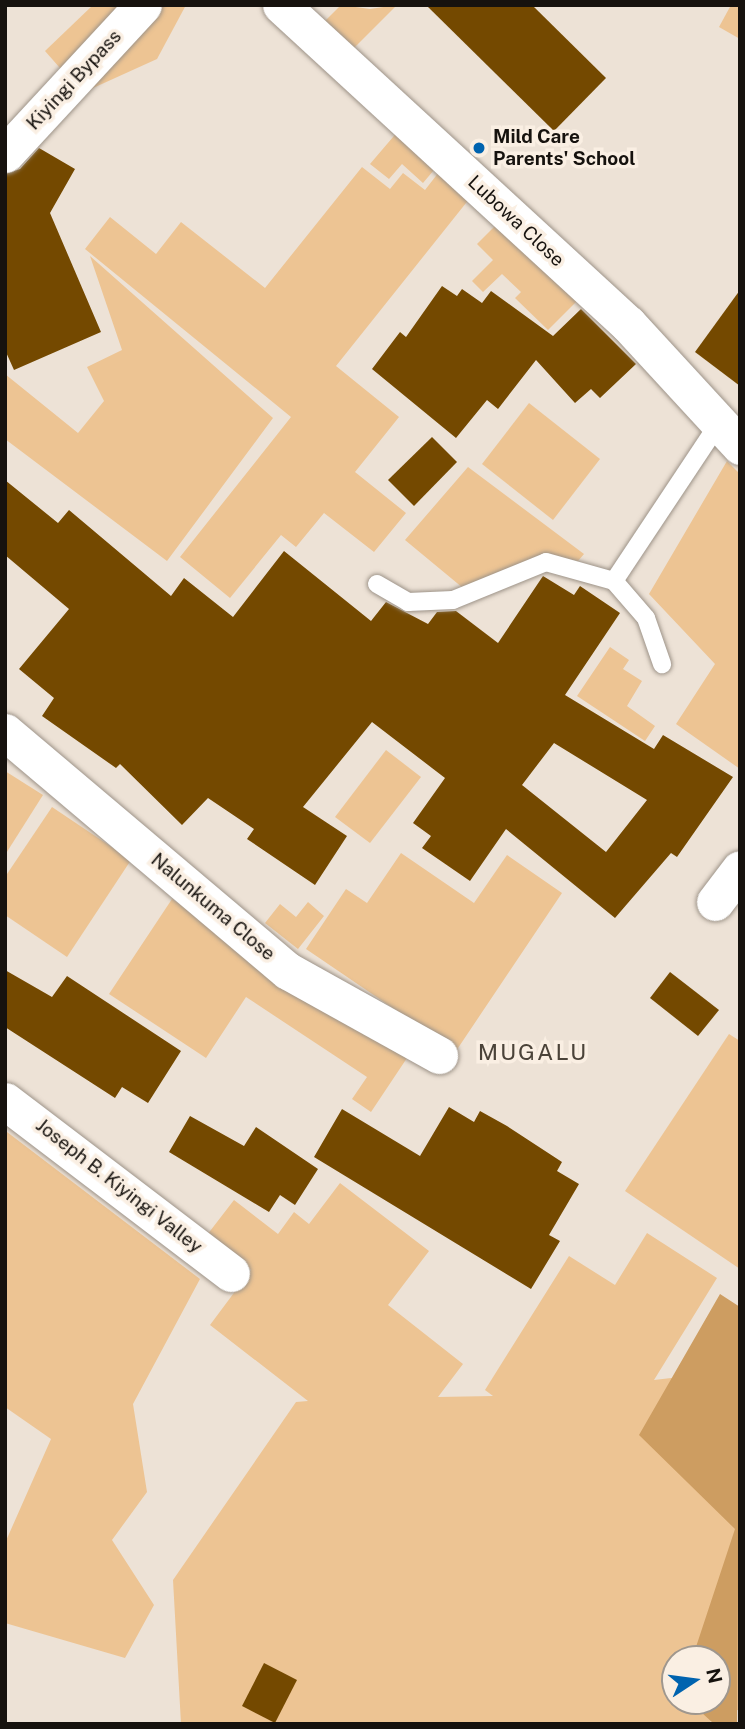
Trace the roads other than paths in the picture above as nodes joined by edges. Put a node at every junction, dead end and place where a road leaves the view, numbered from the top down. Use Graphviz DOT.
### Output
graph roads {
  1 [pos="143,5"];
  2 [pos="281,5"];
  3 [pos="5,154"];
  4 [pos="729,435"];
  5 [pos="614,581"];
  6 [pos="377,584"];
  7 [pos="662,664"];
  8 [pos="5,732"];
  9 [pos="740,869"];
  10 [pos="715,902"];
  11 [pos="439,1055"];
  12 [pos="5,1101"];
  13 [pos="231,1273"];
  1 -- 3 [label="street, Kiyingi Bypass"];
  2 -- 4 [label="street, Lubowa Close"];
  4 -- 5 [label="lane"];
  5 -- 6 [label="lane"];
  5 -- 7 [label="lane"];
  8 -- 11 [label="street, Nalunkuma Close"];
  9 -- 10 [label="street"];
  12 -- 13 [label="street, Joseph B. Kiyingi Valley"];
}
